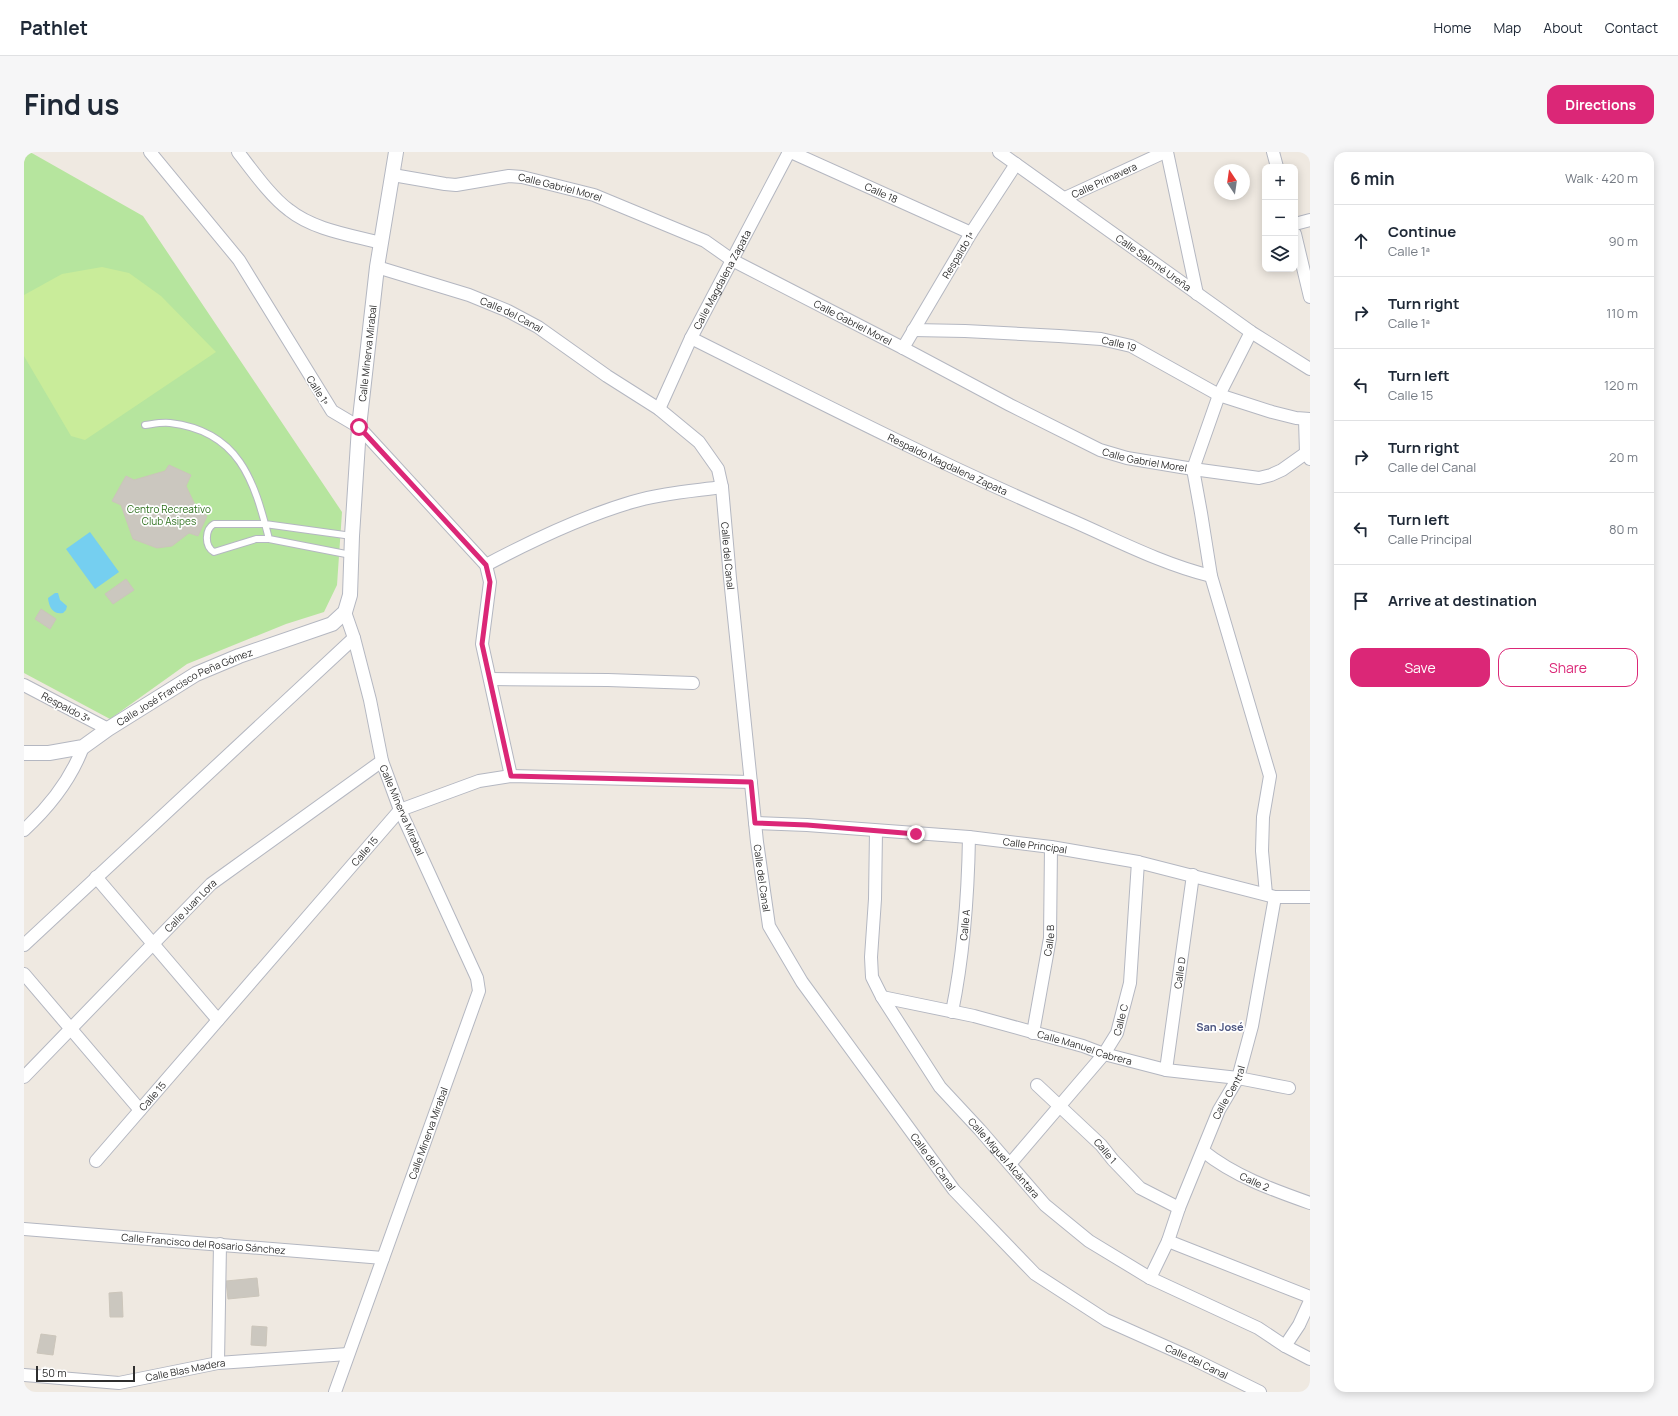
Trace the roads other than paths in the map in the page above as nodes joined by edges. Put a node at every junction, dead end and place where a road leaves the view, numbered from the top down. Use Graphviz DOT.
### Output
graph roads {
  1 [pos="150,152"];
  2 [pos="238,152"];
  3 [pos="395,152"];
  4 [pos="790,152"];
  5 [pos="999,152"];
  6 [pos="1166,152"];
  7 [pos="1273,152"];
  8 [pos="1016,164"];
  9 [pos="1276,164"];
  10 [pos="393,175"];
  11 [pos="1065,198"];
  12 [pos="1310,220"];
  13 [pos="1298,223"];
  14 [pos="971,233"];
  15 [pos="1295,236"];
  16 [pos="381,243"];
  17 [pos="732,260"];
  18 [pos="377,267"];
  19 [pos="1197,294"];
  20 [pos="1310,297"];
  21 [pos="913,330"];
  22 [pos="1251,332"];
  23 [pos="691,338"];
  24 [pos="903,348"];
  25 [pos="1310,369"];
  26 [pos="1219,395"];
  27 [pos="659,409"];
  28 [pos="1308,419"];
  29 [pos="145,425"];
  30 [pos="359,427"];
  31 [pos="1308,456"];
  32 [pos="1193,469"];
  33 [pos="722,487"];
  34 [pos="265,524"];
  35 [pos="352,536"];
  36 [pos="269,539"];
  37 [pos="351,555"];
  38 [pos="486,565"];
  39 [pos="1211,576"];
  40 [pos="345,612"];
  41 [pos="354,638"];
  42 [pos="490,679"];
  43 [pos="693,683"];
  44 [pos="24,685"];
  45 [pos="108,729"];
  46 [pos="83,748"];
  47 [pos="24,753"];
  48 [pos="382,761"];
  49 [pos="511,776"];
  50 [pos="751,782"];
  51 [pos="400,810"];
  52 [pos="755,823"];
  53 [pos="24,830"];
  54 [pos="876,831"];
  55 [pos="969,838"];
  56 [pos="1051,847"];
  57 [pos="1138,862"];
  58 [pos="1193,875"];
  59 [pos="96,877"];
  60 [pos="1270,895"];
  61 [pos="1310,897"];
  62 [pos="154,943"];
  63 [pos="24,945"];
  64 [pos="24,974"];
  65 [pos="882,997"];
  66 [pos="952,1012"];
  67 [pos="218,1020"];
  68 [pos="70,1030"];
  69 [pos="1033,1033"];
  70 [pos="1104,1054"];
  71 [pos="1166,1070"];
  72 [pos="24,1077"];
  73 [pos="1238,1078"];
  74 [pos="1037,1085"];
  75 [pos="1289,1088"];
  76 [pos="1061,1107"];
  77 [pos="140,1110"];
  78 [pos="1203,1151"];
  79 [pos="96,1161"];
  80 [pos="1010,1164"];
  81 [pos="1310,1203"];
  82 [pos="1179,1208"];
  83 [pos="24,1229"];
  84 [pos="1168,1241"];
  85 [pos="220,1244"];
  86 [pos="383,1258"];
  87 [pos="1150,1278"];
  88 [pos="1310,1298"];
  89 [pos="1310,1301"];
  90 [pos="1285,1346"];
  91 [pos="348,1354"];
  92 [pos="1310,1359"];
  93 [pos="218,1363"];
  94 [pos="24,1375"];
  95 [pos="335,1392"];
  96 [pos="1260,1392"];
  1 -- 30 [label="street, Calle 1ª"];
  2 -- 16 [label="street"];
  3 -- 10 [label="street, Calle Minerva Mirabal"];
  4 -- 14 [label="street, Calle 18"];
  4 -- 17 [label="street, Calle Magdalena Zapata"];
  5 -- 8 [label="street, Calle Salomé Ureña"];
  6 -- 11 [label="street, Calle Primavera"];
  6 -- 19 [label="street"];
  7 -- 9 [label="street"];
  8 -- 11 [label="street, Calle Salomé Ureña"];
  8 -- 14 [label="street, Respaldo 1ª"];
  10 -- 16 [label="street, Calle Minerva Mirabal"];
  10 -- 17 [label="street, Calle Gabriel Morel"];
  11 -- 19 [label="street, Calle Salomé Ureña"];
  12 -- 13 [label="street"];
  14 -- 21 [label="street, Respaldo 1ª"];
  15 -- 20 [label="street"];
  16 -- 18 [label="street, Calle Minerva Mirabal"];
  17 -- 23 [label="street, Calle Magdalena Zapata"];
  17 -- 24 [label="street, Calle Gabriel Morel"];
  18 -- 27 [label="street, Calle del Canal"];
  18 -- 30 [label="street, Calle Minerva Mirabal"];
  19 -- 22 [label="street, Calle Salomé Ureña"];
  21 -- 24 [label="street, Respaldo 1ª"];
  21 -- 26 [label="street, Calle 19"];
  22 -- 25 [label="street, Calle Salomé Ureña"];
  22 -- 26 [label="street"];
  23 -- 27 [label="street, Calle Magdalena Zapata"];
  23 -- 39 [label="street, Respaldo Magdalena Zapata"];
  24 -- 32 [label="street, Calle Gabriel Morel"];
  26 -- 28 [label="street, Calle 19"];
  26 -- 32 [label="street"];
  27 -- 33 [label="street, Calle del Canal"];
  28 -- 31 [label="street"];
  29 -- 34 [label="lane"];
  30 -- 35 [label="street, Calle Minerva Mirabal"];
  30 -- 38 [label="street, Calle 1ª"];
  31 -- 32 [label="street, Calle Gabriel Morel"];
  32 -- 39 [label="street, Calle Central"];
  33 -- 38 [label="street"];
  33 -- 50 [label="street, Calle del Canal"];
  34 -- 35 [label="lane"];
  34 -- 36 [label="lane"];
  34 -- 36 [label="lane"];
  35 -- 37 [label="street, Calle Minerva Mirabal"];
  36 -- 37 [label="lane"];
  37 -- 40 [label="street, Calle Minerva Mirabal"];
  38 -- 42 [label="street"];
  39 -- 60 [label="street, Calle Central"];
  40 -- 41 [label="street, Calle Minerva Mirabal"];
  40 -- 45 [label="street, Calle José Francisco Peña Gómez"];
  41 -- 48 [label="street, Calle Minerva Mirabal"];
  41 -- 59 [label="street"];
  42 -- 43 [label="street"];
  42 -- 49 [label="street"];
  44 -- 45 [label="street, Respaldo 3ª"];
  45 -- 46 [label="street, Calle José Francisco Peña Gómez"];
  46 -- 47 [label="street, Calle José Francisco Peña Gómez"];
  46 -- 53 [label="street"];
  48 -- 51 [label="street, Calle Minerva Mirabal"];
  48 -- 62 [label="street, Calle Juan Lora"];
  49 -- 50 [label="street, Calle 15"];
  49 -- 51 [label="street, Calle 15"];
  50 -- 52 [label="street, Calle del Canal"];
  51 -- 67 [label="street, Calle 15"];
  51 -- 86 [label="street, Calle Minerva Mirabal"];
  52 -- 54 [label="street, Calle Principal"];
  52 -- 96 [label="street, Calle del Canal"];
  54 -- 55 [label="street, Calle Principal"];
  54 -- 65 [label="street, Calle Miguel Alcántara"];
  55 -- 56 [label="street, Calle Principal"];
  55 -- 66 [label="street, Calle A"];
  56 -- 57 [label="street, Calle Principal"];
  56 -- 69 [label="street, Calle B"];
  57 -- 58 [label="street, Calle Principal"];
  57 -- 70 [label="street, Calle C"];
  58 -- 60 [label="street, Calle Principal"];
  58 -- 71 [label="street, Calle D"];
  59 -- 62 [label="street"];
  59 -- 63 [label="street"];
  60 -- 61 [label="street, Calle Principal"];
  60 -- 73 [label="street, Calle Central"];
  62 -- 67 [label="street"];
  62 -- 68 [label="street, Calle Juan Lora"];
  64 -- 68 [label="street"];
  65 -- 66 [label="street, Calle Manuel Cabrera"];
  65 -- 80 [label="street, Calle Miguel Alcántara"];
  66 -- 69 [label="street, Calle Manuel Cabrera"];
  67 -- 77 [label="street, Calle 15"];
  68 -- 72 [label="street, Calle Juan Lora"];
  68 -- 77 [label="street"];
  69 -- 70 [label="street, Calle Manuel Cabrera"];
  70 -- 71 [label="street, Calle Manuel Cabrera"];
  70 -- 76 [label="street, Calle C"];
  71 -- 73 [label="street, Calle Manuel Cabrera"];
  73 -- 75 [label="street, Calle Manuel Cabrera"];
  73 -- 78 [label="street, Calle Central"];
  74 -- 76 [label="street, Calle 1"];
  76 -- 80 [label="street, Calle C"];
  76 -- 82 [label="street, Calle 1"];
  77 -- 79 [label="street, Calle 15"];
  78 -- 81 [label="street, Calle 2"];
  78 -- 82 [label="street, Calle Central"];
  80 -- 87 [label="street, Calle Miguel Alcántara"];
  82 -- 84 [label="street, Calle Central"];
  83 -- 85 [label="street, Calle Francisco del Rosario Sánchez"];
  84 -- 87 [label="street, Calle Central"];
  84 -- 88 [label="street"];
  85 -- 86 [label="street, Calle Francisco del Rosario Sánchez"];
  85 -- 93 [label="street"];
  86 -- 91 [label="street, Calle Minerva Mirabal"];
  87 -- 90 [label="street, Calle Miguel Alcántara"];
  89 -- 90 [label="street"];
  90 -- 92 [label="street, Calle Miguel Alcántara"];
  91 -- 93 [label="street, Calle Blas Madera"];
  91 -- 95 [label="street, Calle Minerva Mirabal"];
  93 -- 94 [label="street, Calle Blas Madera"];
}
